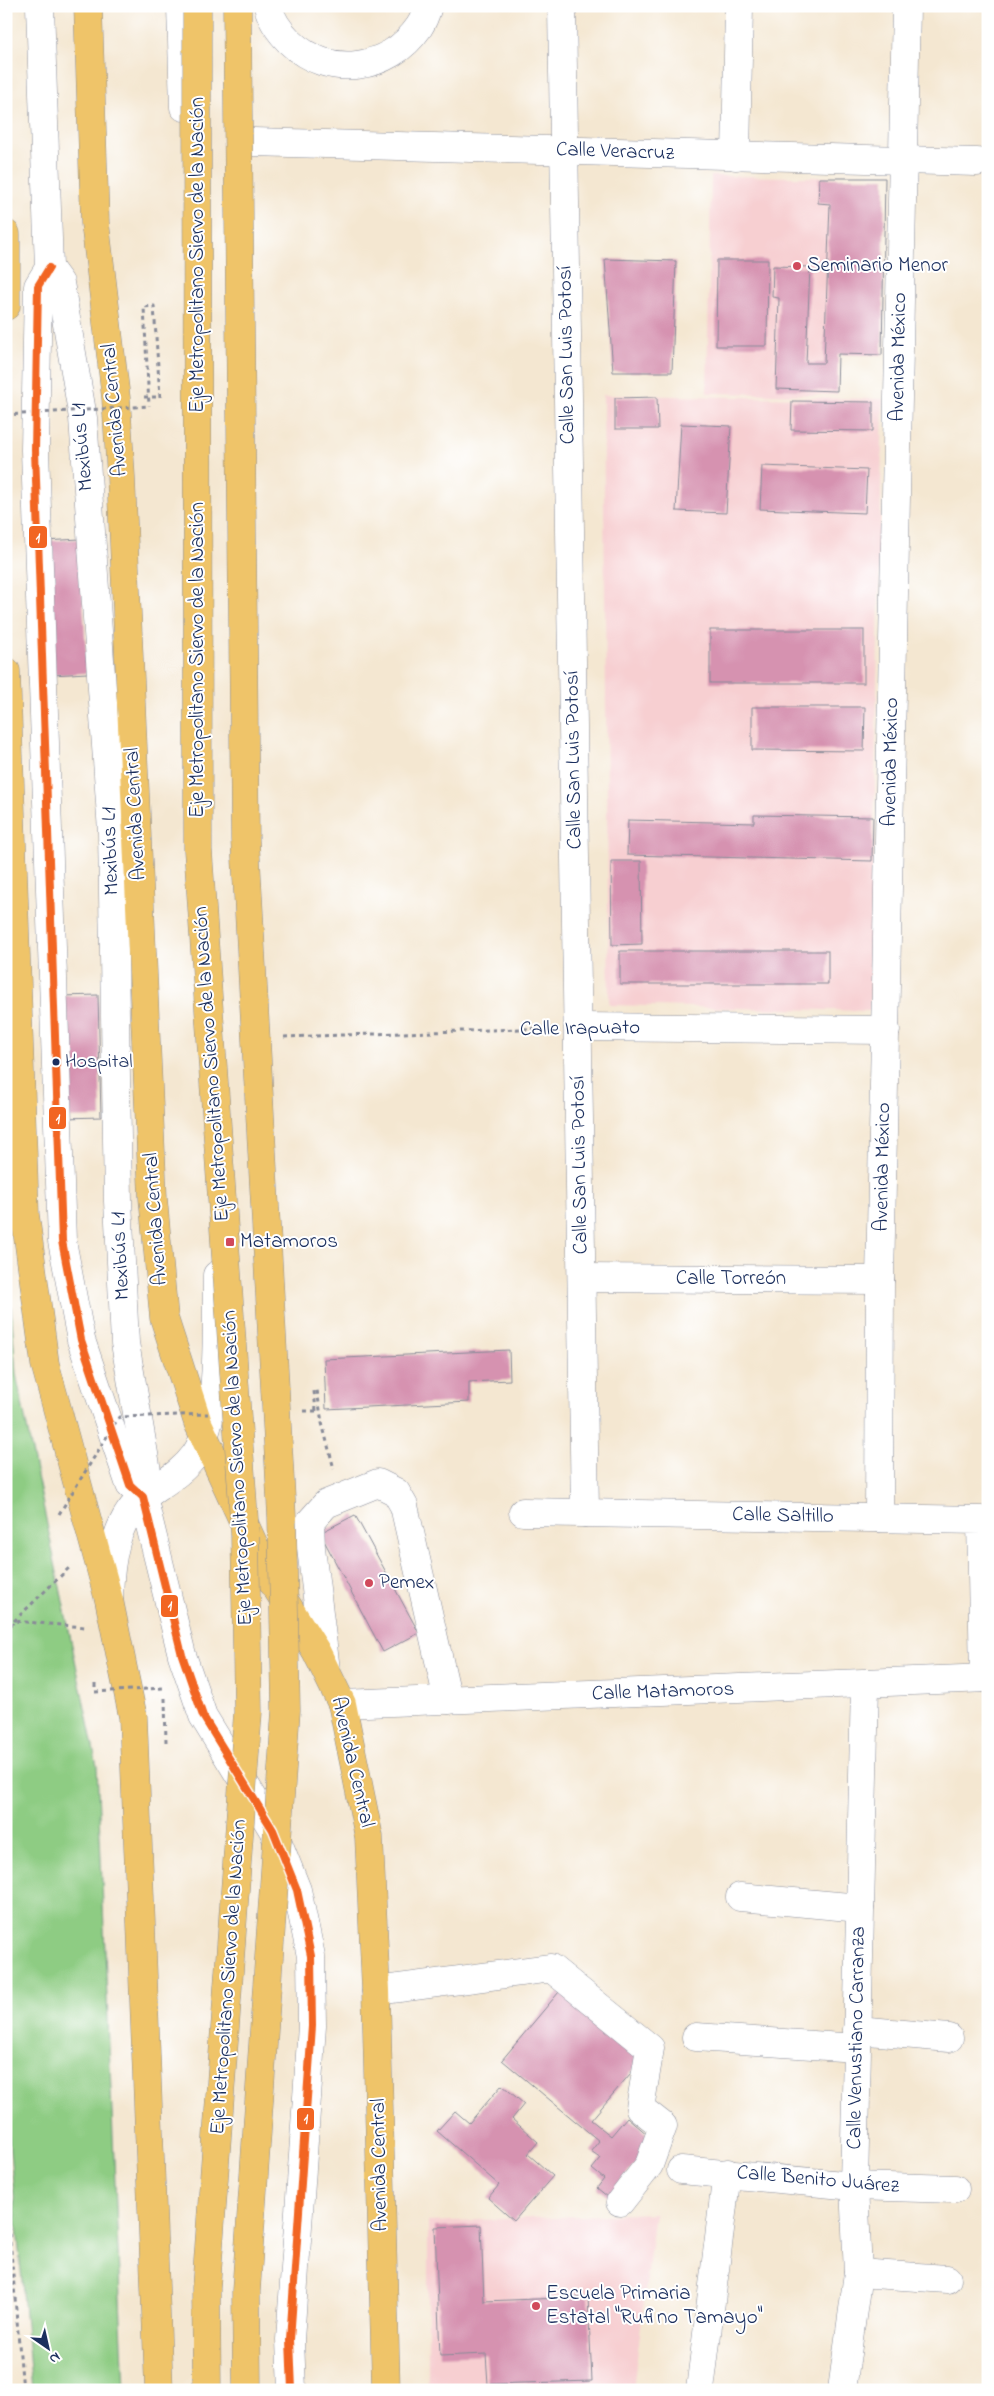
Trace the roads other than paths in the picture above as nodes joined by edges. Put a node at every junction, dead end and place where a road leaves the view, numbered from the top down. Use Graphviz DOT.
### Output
graph roads {
  1 [pos="40,6"];
  2 [pos="88,6"];
  3 [pos="181,6"];
  4 [pos="197,6"];
  5 [pos="237,6"];
  6 [pos="268,6"];
  7 [pos="428,6"];
  8 [pos="562,6"];
  9 [pos="739,6"];
  10 [pos="906,6"];
  11 [pos="253,142"];
  12 [pos="564,150"];
  13 [pos="736,156"];
  14 [pos="902,160"];
  15 [pos="977,162"];
  16 [pos="6,234"];
  17 [pos="49,268"];
  18 [pos="6,306"];
  19 [pos="6,671"];
  20 [pos="578,1027"];
  21 [pos="886,1030"];
  22 [pos="582,1278"];
  23 [pos="880,1280"];
  24 [pos="204,1437"];
  25 [pos="143,1497"];
  26 [pos="523,1512"];
  27 [pos="585,1513"];
  28 [pos="879,1518"];
  29 [pos="109,1600"];
  30 [pos="326,1670"];
  31 [pos="986,1678"];
  32 [pos="865,1684"];
  33 [pos="448,1700"];
  34 [pos="342,1704"];
  35 [pos="740,1897"];
  36 [pos="860,1908"];
  37 [pos="376,1991"];
  38 [pos="696,2036"];
  39 [pos="950,2038"];
  40 [pos="856,2039"];
  41 [pos="681,2170"];
  42 [pos="727,2173"];
  43 [pos="854,2186"];
  44 [pos="954,2190"];
  45 [pos="620,2202"];
  46 [pos="858,2272"];
  47 [pos="947,2279"];
  48 [pos="159,2390"];
  49 [pos="207,2390"];
  50 [pos="248,2390"];
  51 [pos="292,2390"];
  52 [pos="386,2390"];
  53 [pos="700,2390"];
  54 [pos="842,2390"];
  1 -- 17 [label="street, Mexibús L1"];
  2 -- 24 [label="highway, Avenida Central"];
  3 -- 24 [label="street"];
  4 -- 49 [label="highway, Eje Metropolitano Siervo de la Nación, bridge"];
  5 -- 50 [label="highway, Eje Metropolitano Siervo de la Nación, bridge"];
  6 -- 7 [label="street"];
  8 -- 12 [label="street, Calle San Luis Potosí"];
  9 -- 13 [label="street"];
  10 -- 14 [label="street, Avenida México"];
  11 -- 12 [label="street, Calle Veracruz"];
  12 -- 13 [label="street, Calle Veracruz"];
  12 -- 20 [label="street, Calle San Luis Potosí"];
  13 -- 14 [label="street, Calle Veracruz"];
  14 -- 15 [label="street, Calle Veracruz"];
  14 -- 21 [label="street, Avenida México"];
  16 -- 18 [label="highway"];
  17 -- 25 [label="street, Mexibús L1"];
  17 -- 25 [label="street, Mexibús L1"];
  19 -- 29 [label="highway"];
  20 -- 21 [label="street, Calle Irapuato"];
  20 -- 22 [label="street, Calle San Luis Potosí"];
  21 -- 23 [label="street, Avenida México"];
  22 -- 23 [label="street, Calle Torreón"];
  22 -- 27 [label="street, Calle San Luis Potosí"];
  23 -- 28 [label="street, Avenida México"];
  24 -- 25 [label="street"];
  24 -- 30 [label="highway, Avenida Central"];
  25 -- 29 [label="street"];
  25 -- 51 [label="street, Mexibús L1"];
  26 -- 27 [label="street, Calle Saltillo"];
  27 -- 28 [label="street, Calle Saltillo"];
  28 -- 31 [label="street, Calle Saltillo"];
  29 -- 48 [label="highway"];
  30 -- 33 [label="street"];
  30 -- 34 [label="highway, Avenida Central"];
  31 -- 32 [label="street, Calle Matamoros"];
  32 -- 33 [label="street, Calle Matamoros"];
  32 -- 36 [label="street, Calle Venustiano Carranza"];
  33 -- 34 [label="street, Calle Matamoros"];
  34 -- 37 [label="highway, Avenida Central"];
  35 -- 36 [label="street"];
  36 -- 40 [label="street, Calle Venustiano Carranza"];
  37 -- 45 [label="street"];
  37 -- 52 [label="highway, Avenida Central"];
  38 -- 40 [label="street"];
  39 -- 40 [label="street"];
  40 -- 43 [label="street, Calle Venustiano Carranza"];
  41 -- 42 [label="street, Calle Benito Juárez"];
  42 -- 43 [label="street, Calle Benito Juárez"];
  42 -- 53 [label="street"];
  43 -- 44 [label="street, Calle Benito Juárez"];
  43 -- 46 [label="street, Calle Venustiano Carranza"];
  46 -- 47 [label="street"];
  46 -- 54 [label="street, Calle Venustiano Carranza"];
}
